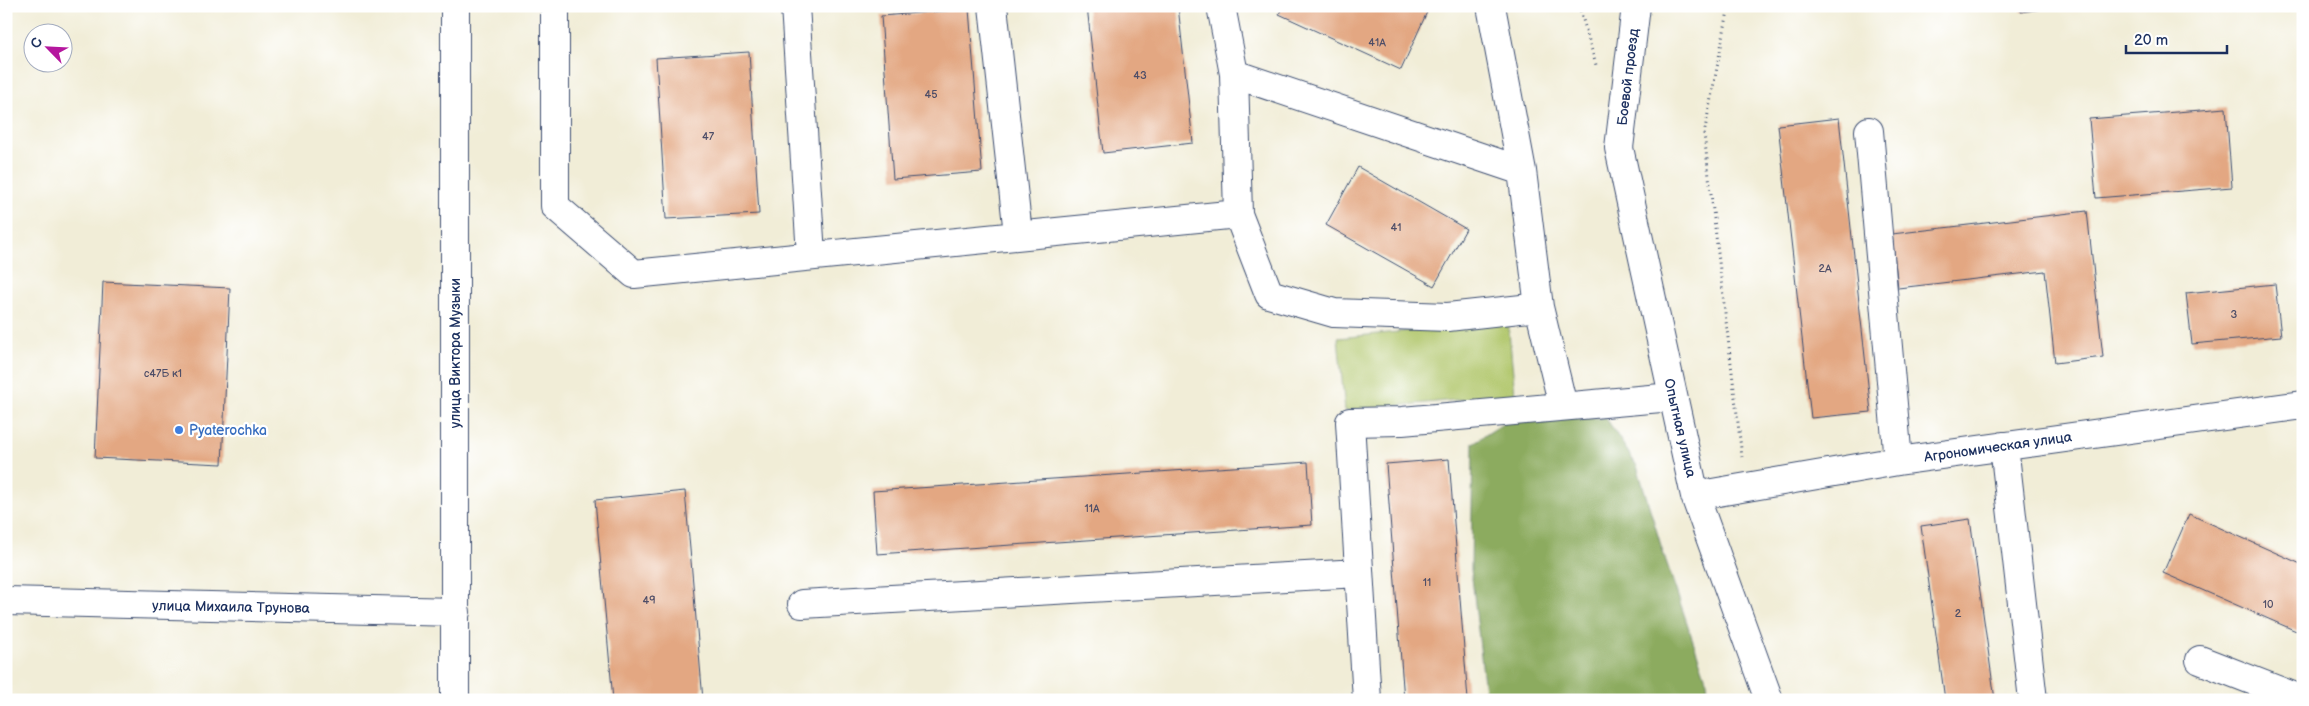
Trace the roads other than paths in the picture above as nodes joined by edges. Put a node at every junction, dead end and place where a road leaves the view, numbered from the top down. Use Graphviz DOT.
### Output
graph roads {
  1 [pos="454,6"];
  2 [pos="555,6"];
  3 [pos="795,6"];
  4 [pos="993,6"];
  5 [pos="1221,6"];
  6 [pos="1492,6"];
  7 [pos="1636,6"];
  8 [pos="1234,74"];
  9 [pos="1868,131"];
  10 [pos="1619,148"];
  11 [pos="1522,171"];
  12 [pos="1238,214"];
  13 [pos="1018,234"];
  14 [pos="811,255"];
  15 [pos="1539,307"];
  16 [pos="1672,397"];
  17 [pos="2303,405"];
  18 [pos="1563,406"];
  19 [pos="2004,446"];
  20 [pos="1898,460"];
  21 [pos="1695,496"];
  22 [pos="1359,573"];
  23 [pos="6,601"];
  24 [pos="802,604"];
  25 [pos="456,612"];
  26 [pos="2200,660"];
  27 [pos="455,700"];
  28 [pos="1367,700"];
  29 [pos="1769,700"];
  30 [pos="2033,700"];
  31 [pos="2302,700"];
  1 -- 25 [label="street, улица Виктора Музыки"];
  2 -- 14 [label="street"];
  3 -- 14 [label="street"];
  4 -- 13 [label="street"];
  5 -- 8 [label="street"];
  6 -- 11 [label="street"];
  7 -- 10 [label="street, Боевой проезд"];
  8 -- 11 [label="street"];
  8 -- 12 [label="street"];
  9 -- 20 [label="street"];
  10 -- 16 [label="street, Опытная улица"];
  11 -- 15 [label="street"];
  12 -- 13 [label="street"];
  12 -- 15 [label="street"];
  13 -- 14 [label="street"];
  15 -- 18 [label="street"];
  16 -- 18 [label="street"];
  16 -- 21 [label="street, Опытная улица"];
  17 -- 19 [label="street, Агрономическая улица"];
  18 -- 22 [label="street"];
  19 -- 20 [label="street, Агрономическая улица"];
  19 -- 30 [label="street"];
  20 -- 21 [label="street, Агрономическая улица"];
  21 -- 29 [label="street, Опытная улица"];
  22 -- 24 [label="street"];
  22 -- 28 [label="street"];
  23 -- 25 [label="street, улица Михаила Трунова"];
  25 -- 27 [label="street, улица Виктора Музыки"];
  26 -- 31 [label="street"];
}
